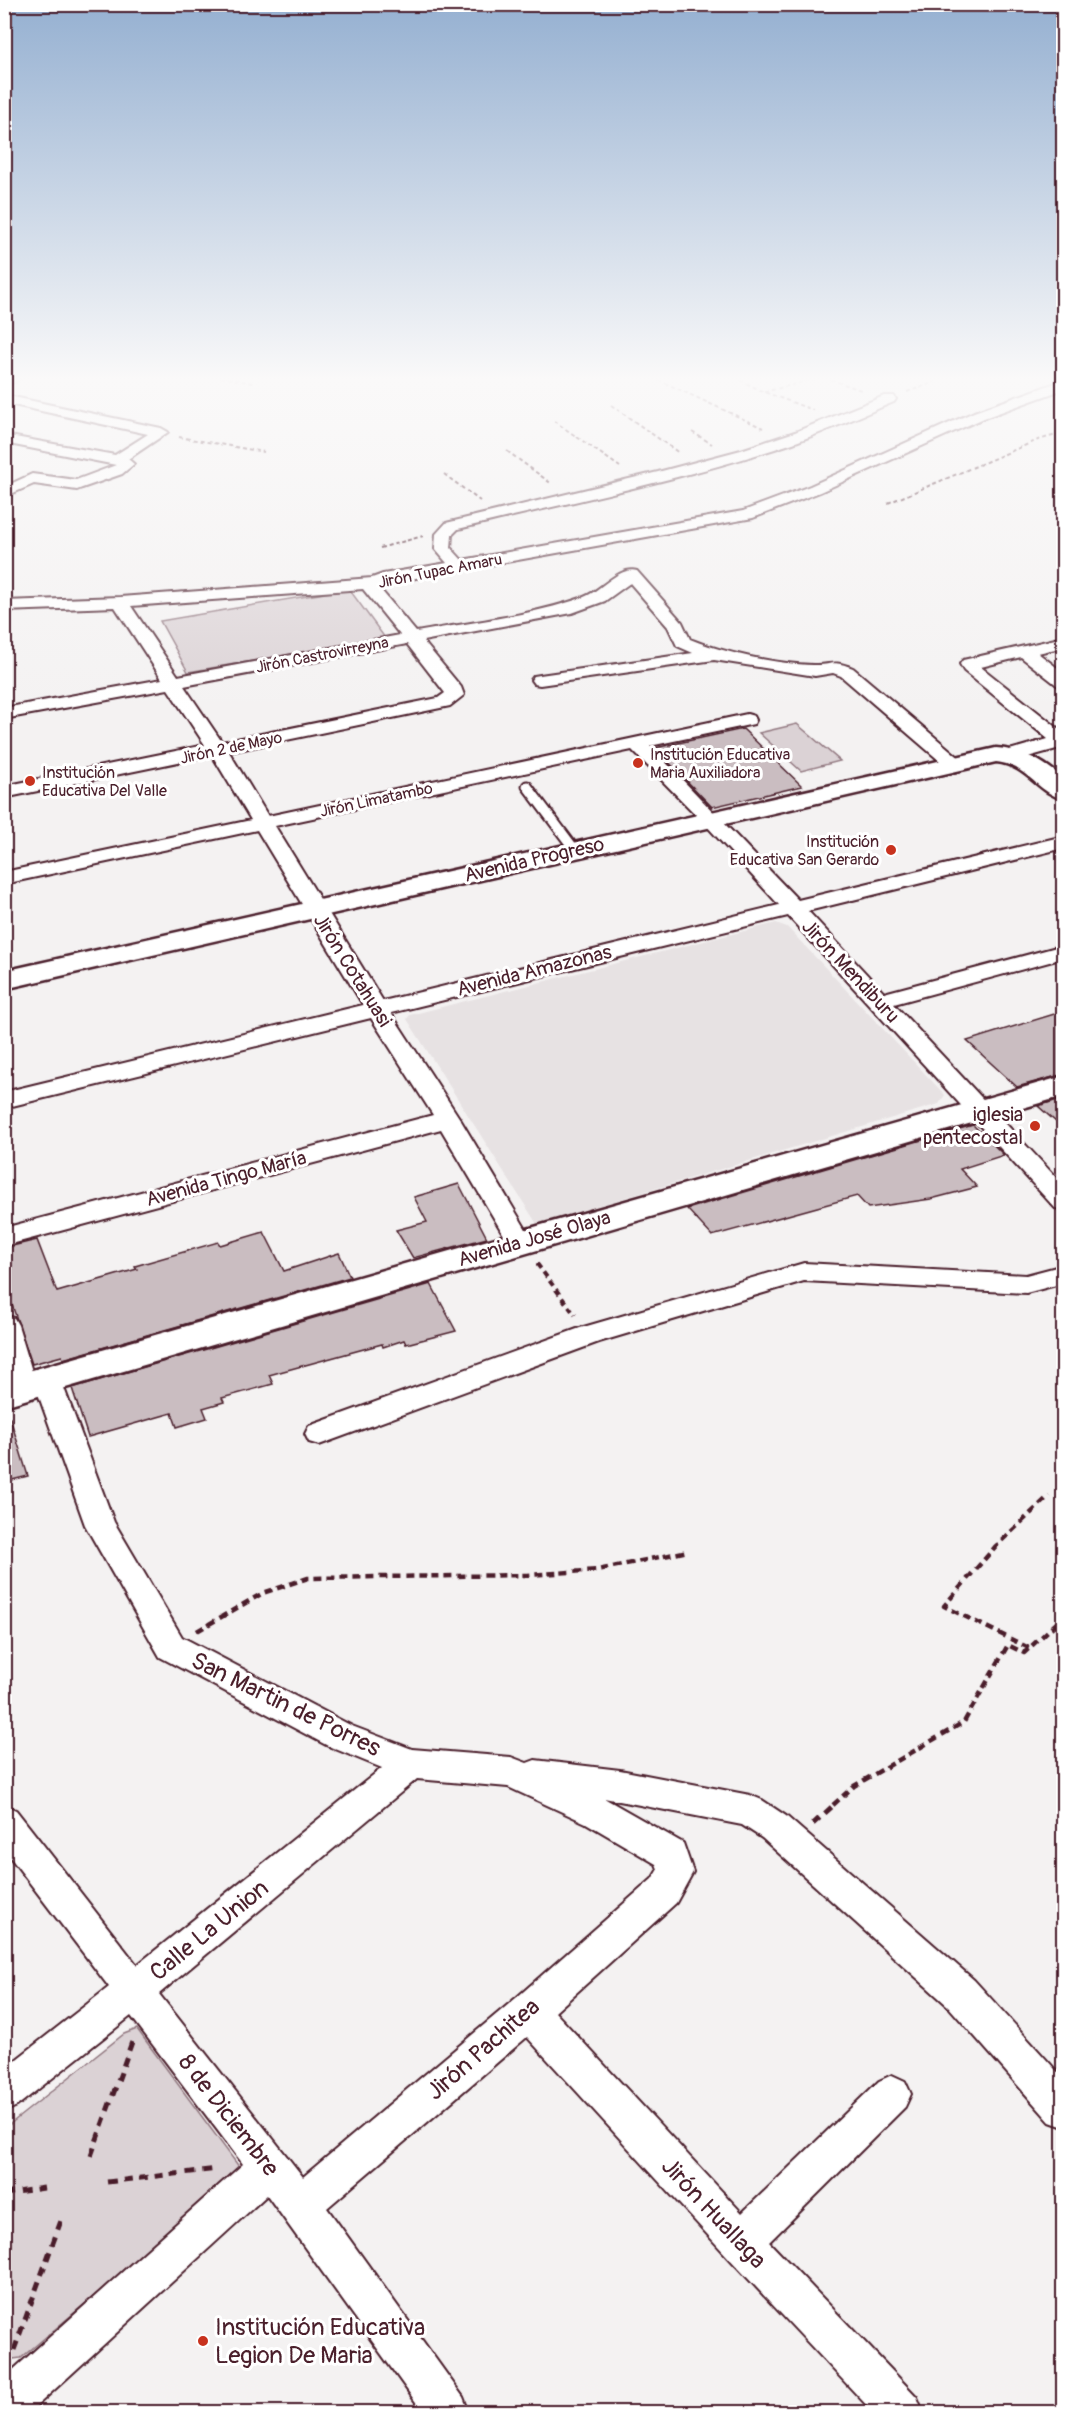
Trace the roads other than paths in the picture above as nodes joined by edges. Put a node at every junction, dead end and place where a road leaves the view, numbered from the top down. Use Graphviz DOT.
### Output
graph roads {
  1 [pos="607,490"];
  2 [pos="814,490"];
  3 [pos="611,539"];
  4 [pos="458,566"];
  5 [pos="631,574"];
  6 [pos="375,583"];
  7 [pos="120,602"];
  8 [pos="4,606"];
  9 [pos="412,638"];
  10 [pos="1064,642"];
  11 [pos="1025,652"];
  12 [pos="714,655"];
  13 [pos="540,680"];
  14 [pos="174,682"];
  15 [pos="1064,682"];
  16 [pos="4,714"];
  17 [pos="747,720"];
  18 [pos="1063,741"];
  19 [pos="636,743"];
  20 [pos="218,750"];
  21 [pos="1013,755"];
  22 [pos="954,764"];
  23 [pos="527,786"];
  24 [pos="4,792"];
  25 [pos="1064,792"];
  26 [pos="712,820"];
  27 [pos="263,824"];
  28 [pos="1064,842"];
  29 [pos="574,850"];
  30 [pos="4,878"];
  31 [pos="792,908"];
  32 [pos="314,909"];
  33 [pos="1064,951"];
  34 [pos="4,980"];
  35 [pos="878,1001"];
  36 [pos="376,1008"];
  37 [pos="1064,1086"];
  38 [pos="4,1100"];
  39 [pos="980,1111"];
  40 [pos="448,1119"];
  41 [pos="1064,1202"];
  42 [pos="5,1240"];
  43 [pos="520,1241"];
  44 [pos="1064,1274"];
  45 [pos="4,1325"];
  46 [pos="27,1376"];
  47 [pos="319,1434"];
  48 [pos="411,1764"];
  49 [pos="511,1772"];
  50 [pos="4,1821"];
  51 [pos="664,1891"];
  52 [pos="135,1990"];
  53 [pos="529,2011"];
  54 [pos="4,2093"];
  55 [pos="892,2094"];
  56 [pos="1064,2108"];
  57 [pos="249,2167"];
  58 [pos="300,2205"];
  59 [pos="741,2242"];
  60 [pos="4,2407"];
  61 [pos="448,2412"];
  62 [pos="902,2412"];
  1 -- 4 [label="street"];
  2 -- 3 [label="street, Jirón Tupac Amaru"];
  3 -- 4 [label="street, Jirón Tupac Amaru"];
  3 -- 5 [label="street"];
  4 -- 6 [label="street, Jirón Tupac Amaru"];
  5 -- 9 [label="street, Jirón Castrovirreyna"];
  5 -- 12 [label="street"];
  6 -- 7 [label="street, Jirón Tupac Amaru"];
  6 -- 9 [label="street"];
  7 -- 8 [label="street, Jirón Tupac Amaru"];
  7 -- 14 [label="street, Jirón Cotahuasi"];
  9 -- 14 [label="street, Jirón Castrovirreyna"];
  9 -- 20 [label="street, Jirón 2 de Mayo"];
  10 -- 11 [label="street"];
  11 -- 15 [label="street"];
  11 -- 18 [label="street"];
  12 -- 13 [label="street"];
  12 -- 22 [label="street"];
  14 -- 16 [label="street, Jirón Castrovirreyna"];
  14 -- 20 [label="street, Jirón Cotahuasi"];
  17 -- 19 [label="street, Jirón Limatambo"];
  18 -- 21 [label="street, Avenida Progreso"];
  19 -- 26 [label="street, Jirón Mendiburu"];
  19 -- 27 [label="street, Jirón Limatambo"];
  20 -- 24 [label="street, Jirón 2 de Mayo"];
  20 -- 27 [label="street, Jirón Cotahuasi"];
  21 -- 22 [label="street, Avenida Progreso"];
  21 -- 25 [label="street"];
  22 -- 26 [label="street, Avenida Progreso"];
  23 -- 29 [label="lane"];
  26 -- 29 [label="street, Avenida Progreso"];
  26 -- 31 [label="street, Jirón Mendiburu"];
  27 -- 30 [label="street, Jirón Limatambo"];
  27 -- 32 [label="street, Jirón Cotahuasi"];
  28 -- 31 [label="street, Avenida Amazonas"];
  29 -- 32 [label="street, Avenida Progreso"];
  31 -- 35 [label="street, Jirón Mendiburu"];
  31 -- 36 [label="street, Avenida Amazonas"];
  32 -- 34 [label="street, Avenida Progreso"];
  32 -- 36 [label="street, Jirón Cotahuasi"];
  33 -- 35 [label="street"];
  35 -- 39 [label="street, Jirón Mendiburu"];
  36 -- 38 [label="street, Avenida Amazonas"];
  36 -- 40 [label="street, Jirón Cotahuasi"];
  37 -- 39 [label="street, Avenida José Olaya"];
  39 -- 41 [label="street, Jirón Mendiburu"];
  39 -- 43 [label="street, Avenida José Olaya"];
  40 -- 42 [label="street, Avenida Tingo María"];
  40 -- 43 [label="street, Jirón Cotahuasi"];
  43 -- 46 [label="street, Avenida José Olaya"];
  44 -- 47 [label="street"];
  45 -- 46 [label="street, San Martin de Porres"];
  46 -- 48 [label="street, San Martin de Porres"];
  48 -- 49 [label="street, San Martin de Porres"];
  48 -- 52 [label="street, Calle La Union"];
  49 -- 51 [label="street, San Martin de Porres"];
  49 -- 56 [label="street"];
  50 -- 52 [label="street, 8 de Diciembre"];
  51 -- 53 [label="street, Jirón Pachitea"];
  52 -- 54 [label="street, Calle La Union"];
  52 -- 57 [label="street, 8 de Diciembre"];
  53 -- 58 [label="street, Jirón Pachitea"];
  53 -- 59 [label="street, Jirón Huallaga"];
  55 -- 59 [label="street"];
  57 -- 58 [label="street, 8 de Diciembre"];
  57 -- 60 [label="street"];
  58 -- 61 [label="street, 8 de Diciembre"];
  59 -- 62 [label="street, Jirón Huallaga"];
}
